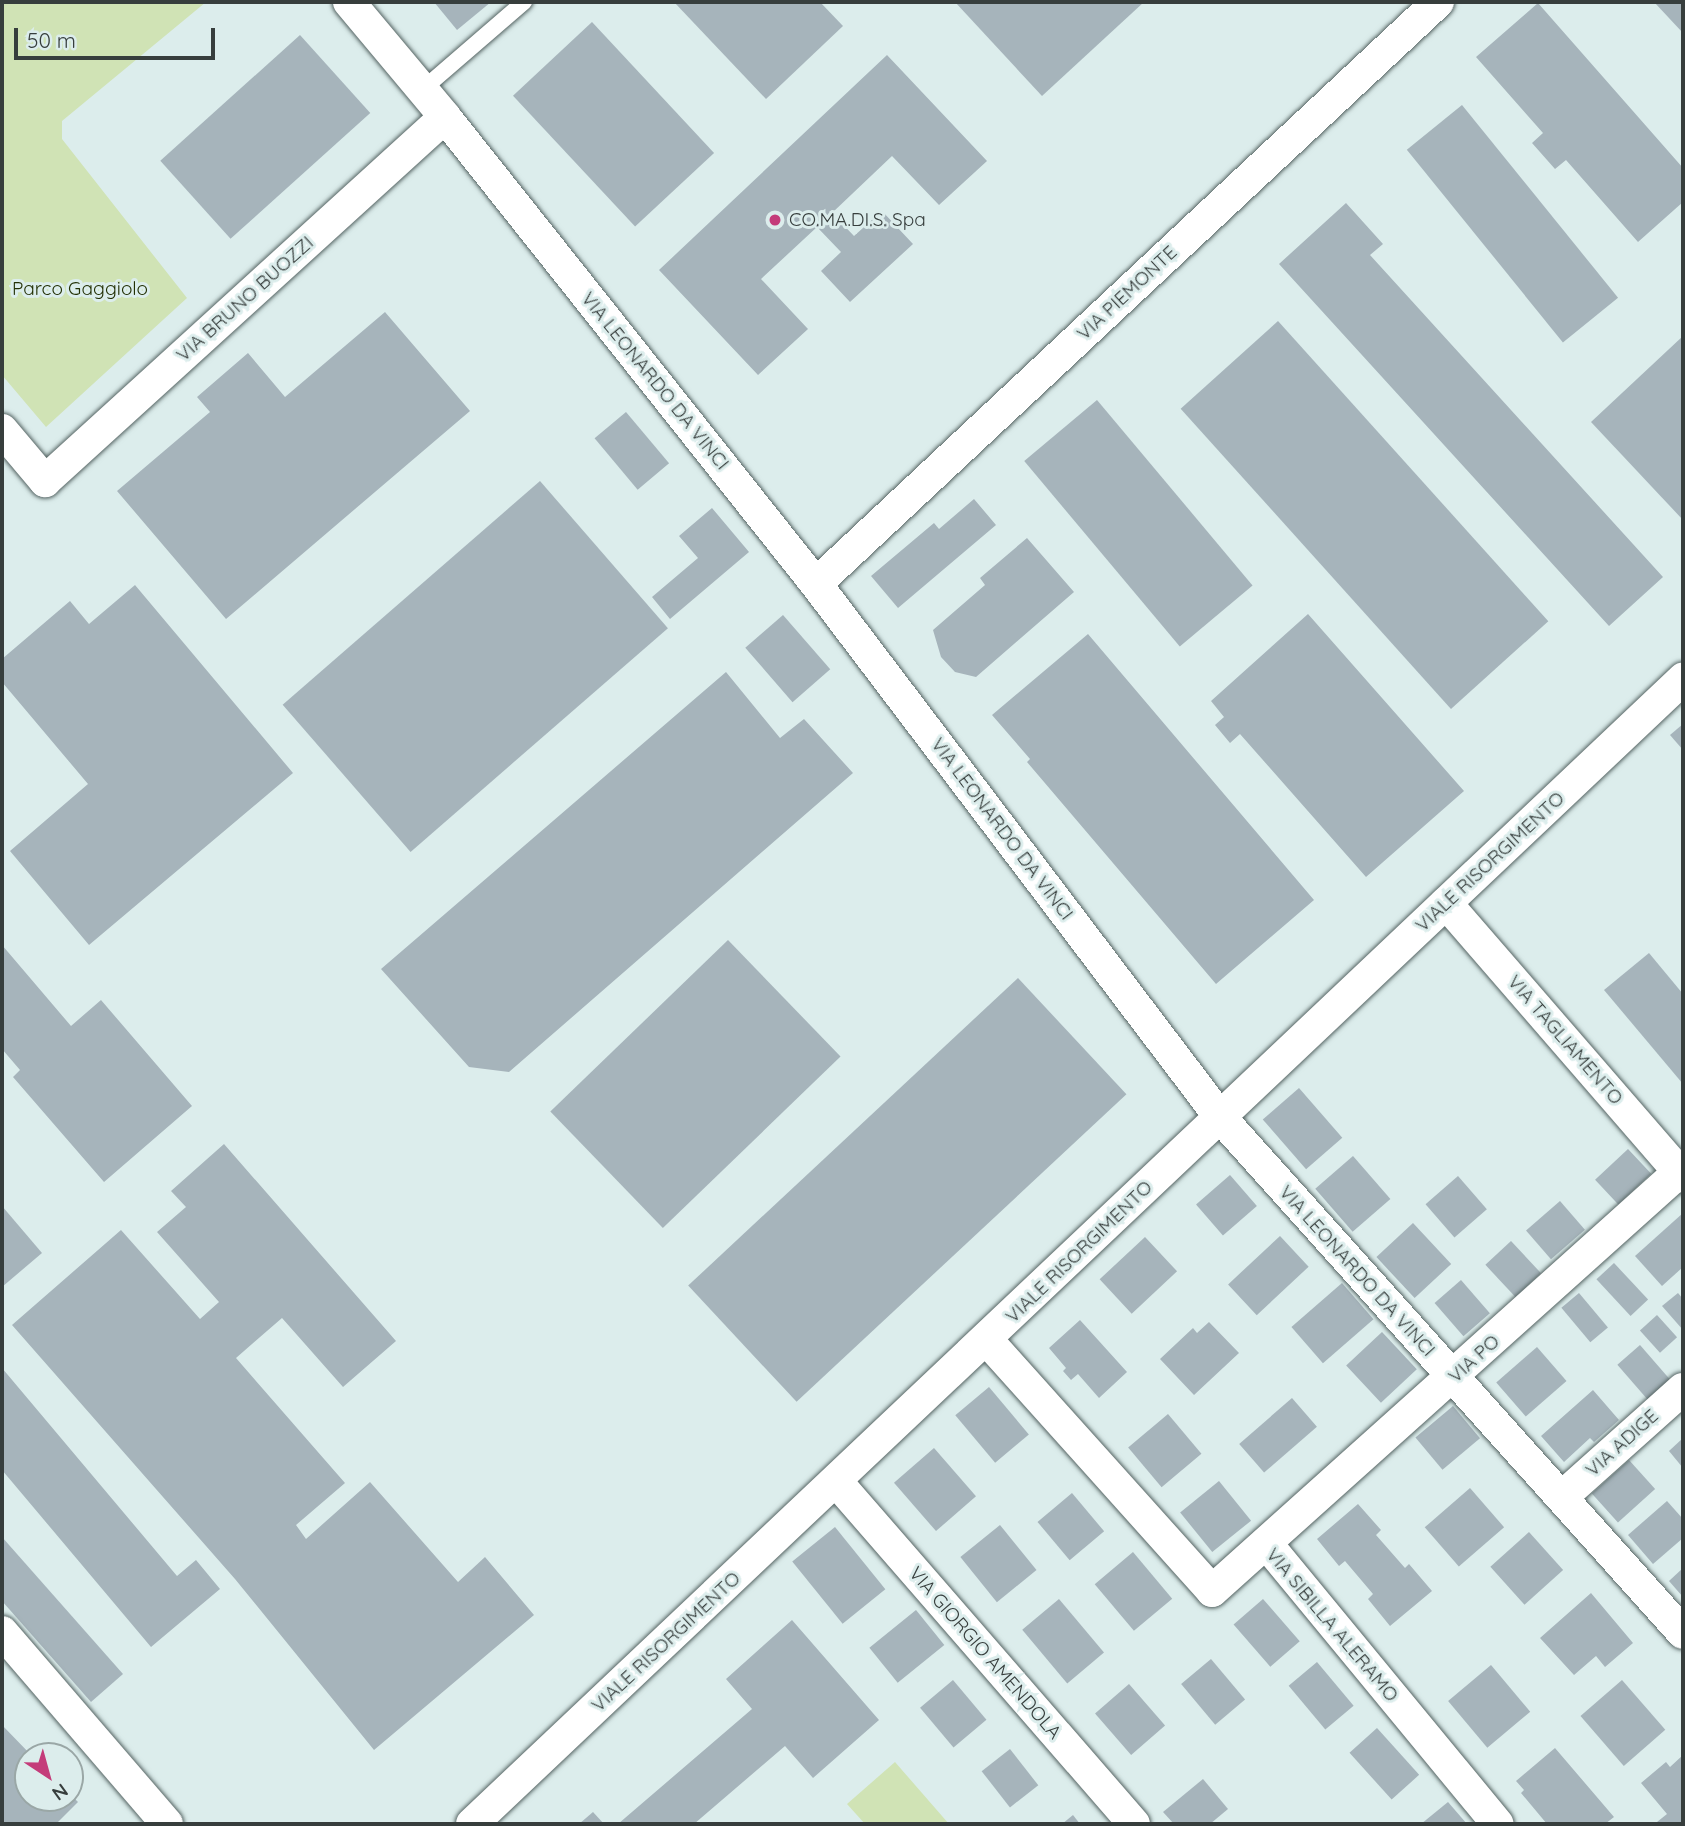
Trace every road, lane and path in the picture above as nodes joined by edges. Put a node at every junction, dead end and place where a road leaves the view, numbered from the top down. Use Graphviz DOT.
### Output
graph roads {
  1 [pos="349,2"];
  2 [pos="524,2"];
  3 [pos="1438,2"];
  4 [pos="422,89"];
  5 [pos="444,117"];
  6 [pos="2,430"];
  7 [pos="816,584"];
  8 [pos="1683,679"];
  9 [pos="1446,903"];
  10 [pos="1220,1117"];
  11 [pos="1681,1175"];
  12 [pos="987,1339"];
  13 [pos="1452,1379"];
  14 [pos="1683,1389"];
  15 [pos="836,1481"];
  16 [pos="1562,1497"];
  17 [pos="1266,1543"];
  18 [pos="2,1632"];
  19 [pos="1683,1633"];
  20 [pos="167,1824"];
  21 [pos="472,1824"];
  22 [pos="1134,1824"];
  23 [pos="1499,1824"];
  1 -- 4 [label="street, VIA LEONARDO DA VINCI"];
  2 -- 4 [label="lane"];
  3 -- 7 [label="street, VIA PIEMONTE"];
  4 -- 5 [label="street, VIA LEONARDO DA VINCI"];
  5 -- 6 [label="street, VIA BRUNO BUOZZI"];
  5 -- 7 [label="street, VIA LEONARDO DA VINCI"];
  7 -- 10 [label="street, VIA LEONARDO DA VINCI"];
  8 -- 9 [label="street, VIALE RISORGIMENTO"];
  9 -- 10 [label="street, VIALE RISORGIMENTO"];
  9 -- 11 [label="street, VIA TAGLIAMENTO"];
  10 -- 12 [label="street, VIALE RISORGIMENTO"];
  10 -- 13 [label="street, VIA LEONARDO DA VINCI"];
  11 -- 13 [label="street, VIA PO"];
  12 -- 15 [label="street, VIALE RISORGIMENTO"];
  12 -- 17 [label="street, VIA SIBILLA ALERAMO"];
  13 -- 16 [label="street, VIA LEONARDO DA VINCI"];
  13 -- 17 [label="street, VIA PO"];
  14 -- 16 [label="street, VIA ADIGE"];
  15 -- 21 [label="street, VIALE RISORGIMENTO"];
  15 -- 22 [label="street, VIA GIORGIO AMENDOLA"];
  16 -- 19 [label="street, VIA LEONARDO DA VINCI"];
  17 -- 23 [label="street, VIA SIBILLA ALERAMO"];
  18 -- 20 [label="street"];
}
